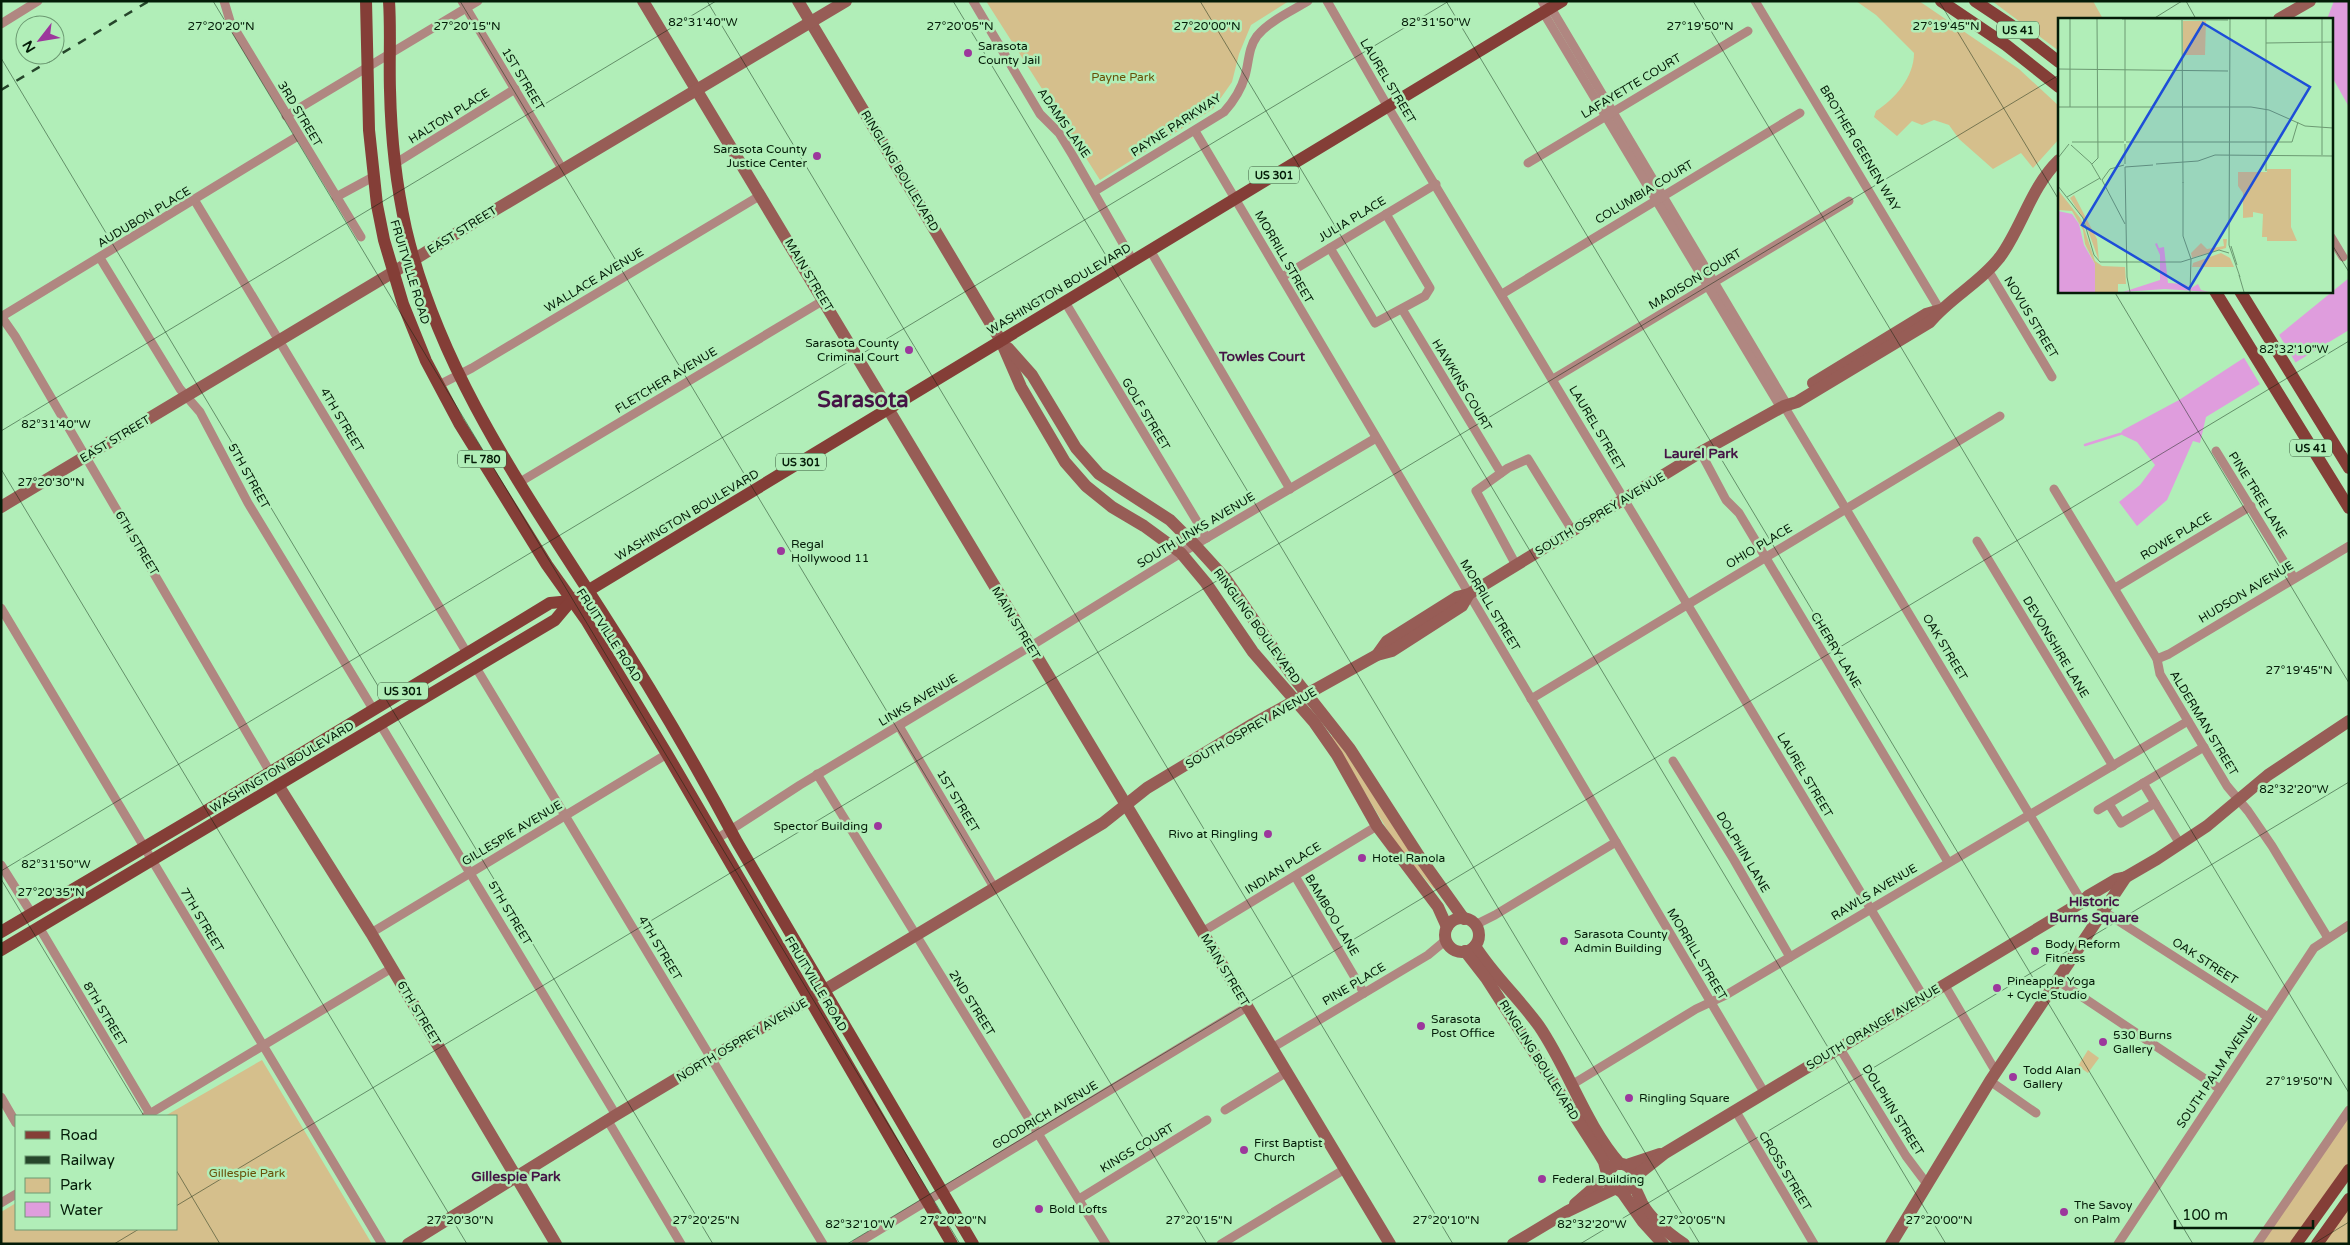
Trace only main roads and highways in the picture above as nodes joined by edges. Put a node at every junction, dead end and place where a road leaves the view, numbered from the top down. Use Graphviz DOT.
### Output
graph roads {
  1 [pos="366,1"];
  2 [pos="389,1"];
  3 [pos="1941,1"];
  4 [pos="1975,1"];
  5 [pos="1549,7"];
  6 [pos="2058,61"];
  7 [pos="2058,86"];
  8 [pos="2216,292"];
  9 [pos="2241,292"];
  10 [pos="2349,468"];
  11 [pos="2348,507"];
  12 [pos="588,591"];
  13 [pos="571,600"];
  14 [pos="373,709"];
  15 [pos="299,773"];
  16 [pos="1,932"];
  17 [pos="1,950"];
  18 [pos="2349,1170"];
  19 [pos="2349,1199"];
  20 [pos="952,1244"];
  21 [pos="973,1244"];
  22 [pos="2296,1244"];
  23 [pos="2317,1244"];
  1 -- 13 [label="main road, FRUITVILLE ROAD / FL 780"];
  2 -- 12 [label="main road, FRUITVILLE ROAD / FL 780"];
  3 -- 7 [label="main road, US 41"];
  4 -- 6 [label="main road, US 41"];
  5 -- 12 [label="main road, WASHINGTON BOULEVARD / US 301"];
  8 -- 11 [label="main road, US 41"];
  9 -- 10 [label="main road, US 41"];
  12 -- 13 [label="main road, WASHINGTON BOULEVARD / US 301"];
  12 -- 21 [label="main road, FRUITVILLE ROAD"];
  13 -- 14 [label="main road, WASHINGTON BOULEVARD / US 301"];
  13 -- 15 [label="main road, WASHINGTON BOULEVARD / US 301"];
  13 -- 20 [label="main road, FRUITVILLE ROAD"];
  14 -- 15 [label="main road"];
  14 -- 16 [label="main road, WASHINGTON BOULEVARD / US 301"];
  15 -- 17 [label="main road, WASHINGTON BOULEVARD / US 301"];
  18 -- 22 [label="main road"];
  19 -- 23 [label="main road"];
}
